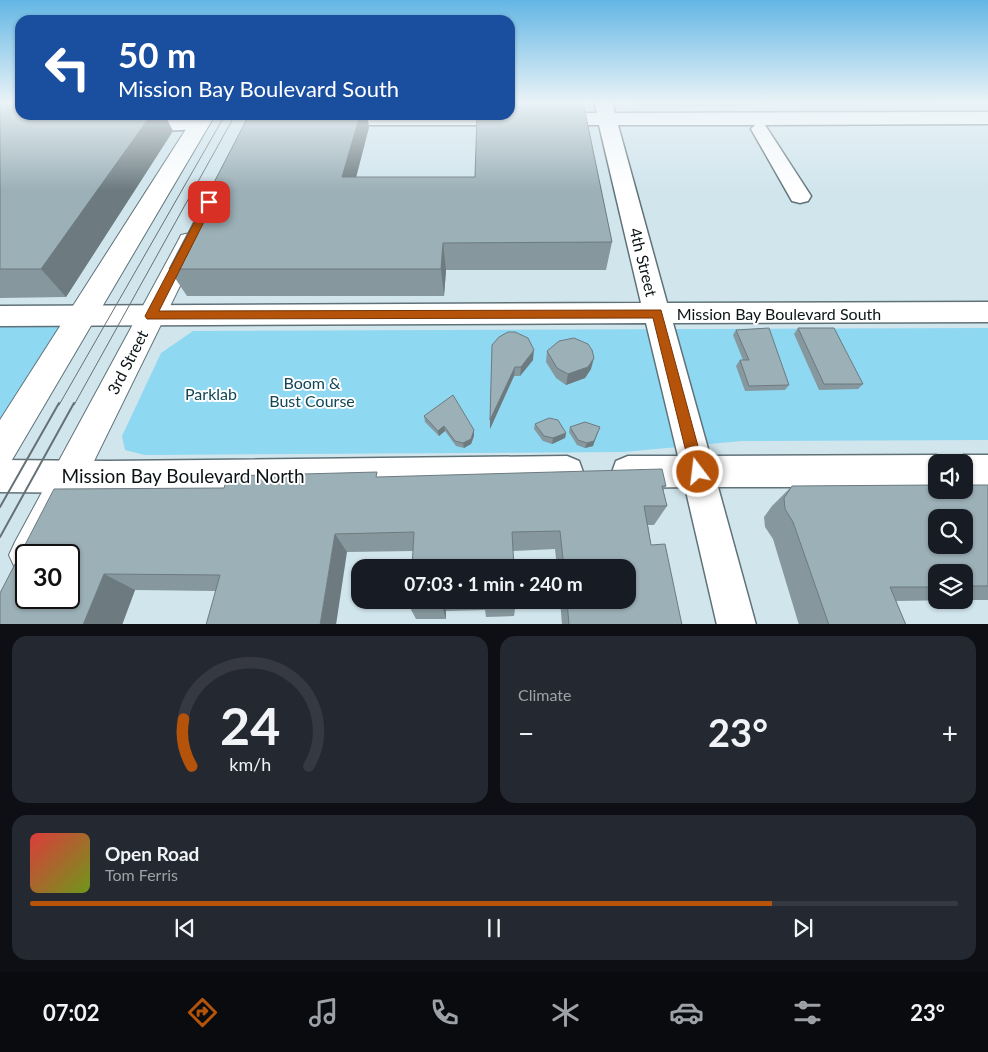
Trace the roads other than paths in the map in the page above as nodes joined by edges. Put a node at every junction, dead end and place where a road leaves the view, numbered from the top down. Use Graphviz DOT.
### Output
graph roads {
  1 [pos="195,131"];
  2 [pos="610,131"];
  3 [pos="761,131"];
  4 [pos="800,196"];
  5 [pos="198,223"];
  6 [pos="988,312"];
  7 [pos="657,314"];
  8 [pos="0,316"];
  9 [pos="82,316"];
  10 [pos="151,316"];
  11 [pos="0,449"];
  12 [pos="988,470"];
  13 [pos="928,471"];
  14 [pos="973,471"];
  15 [pos="698,472"];
  16 [pos="0,476"];
  17 [pos="69,476"];
  18 [pos="33,544"];
  19 [pos="737,624"];
  1 -- 9 [label="main road"];
  2 -- 7 [label="street, 4th Street"];
  3 -- 4 [label="street"];
  5 -- 10 [label="main road, 3rd Street"];
  6 -- 7 [label="street, Mission Bay Boulevard South"];
  7 -- 10 [label="street, Mission Bay Boulevard South"];
  7 -- 15 [label="street, 4th Street"];
  8 -- 9 [label="street, Mission Bay Boulevard South"];
  9 -- 10 [label="street, Mission Bay Boulevard South"];
  9 -- 11 [label="main road"];
  10 -- 17 [label="main road, 3rd Street"];
  12 -- 14 [label="street"];
  13 -- 15 [label="street, Mission Bay Boulevard North"];
  15 -- 17 [label="street, Mission Bay Boulevard North"];
  15 -- 19 [label="street, 4th Street"];
  16 -- 17 [label="street, Mission Bay Boulevard North"];
  17 -- 18 [label="main road, 3rd Street"];
}
